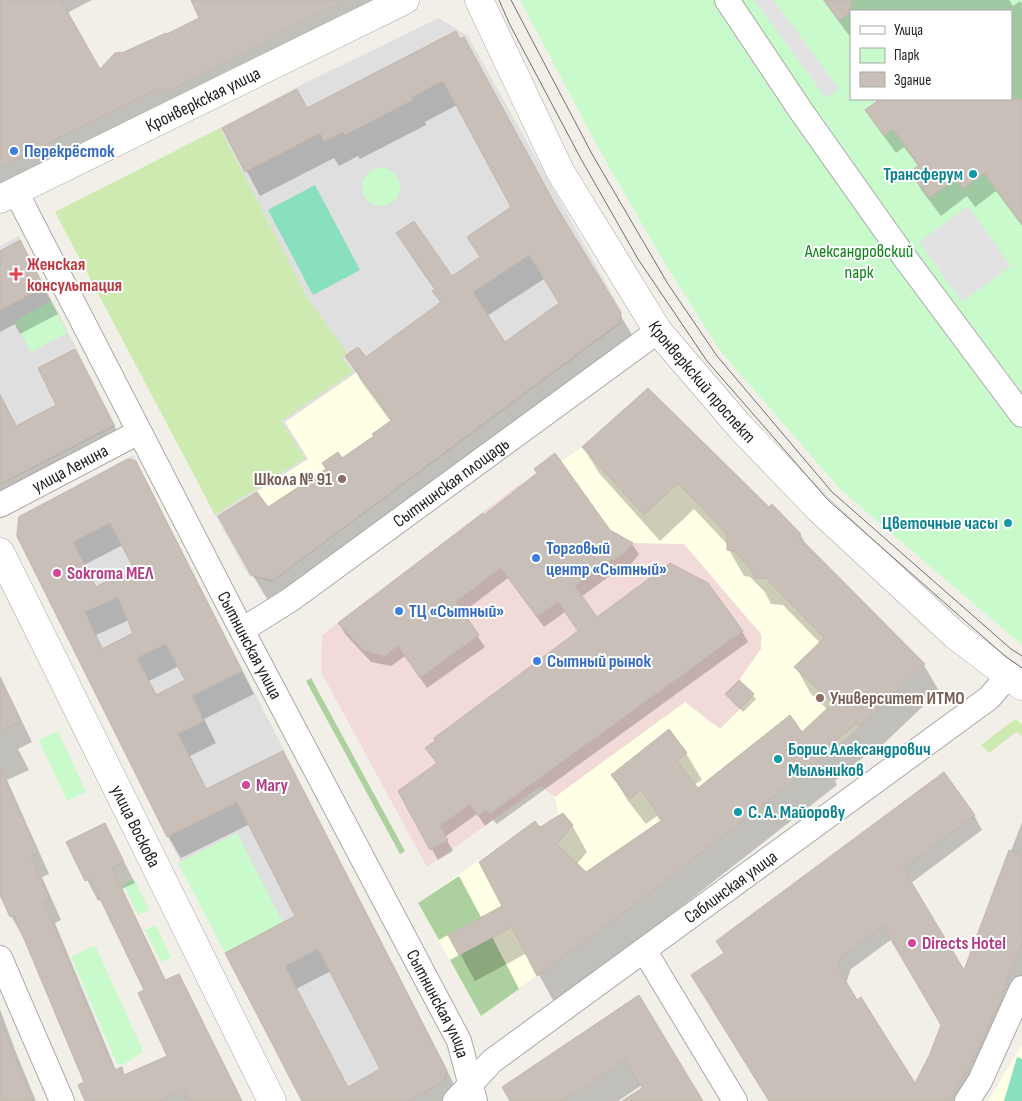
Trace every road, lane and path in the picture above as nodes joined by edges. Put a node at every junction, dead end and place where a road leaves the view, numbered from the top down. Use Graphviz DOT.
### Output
graph roads {
  1 [pos="405,0"];
  2 [pos="479,0"];
  3 [pos="726,0"];
  4 [pos="8,195"];
  5 [pos="658,332"];
  6 [pos="1022,414"];
  7 [pos="139,432"];
  8 [pos="0,504"];
  9 [pos="0,552"];
  10 [pos="242,630"];
  11 [pos="1015,681"];
  12 [pos="644,950"];
  13 [pos="0,958"];
  14 [pos="1022,988"];
  15 [pos="467,1095"];
  16 [pos="62,1101"];
  17 [pos="272,1101"];
  18 [pos="735,1101"];
  19 [pos="967,1101"];
  1 -- 4 [label="street, Кронверкская улица"];
  2 -- 5 [label="street, Кронверкский проспект"];
  3 -- 6 [label="street"];
  4 -- 7 [label="street, Сытнинская улица"];
  5 -- 10 [label="street, Сытнинская площадь"];
  5 -- 11 [label="street, Кронверкский проспект"];
  7 -- 8 [label="street, улица Ленина"];
  7 -- 10 [label="street, Сытнинская улица"];
  9 -- 17 [label="street, улица Воскова"];
  10 -- 15 [label="street, Сытнинская улица"];
  11 -- 12 [label="street, Саблинская улица"];
  12 -- 15 [label="street, Саблинская улица"];
  12 -- 18 [label="street"];
  13 -- 16 [label="street"];
  14 -- 19 [label="street"];
}
